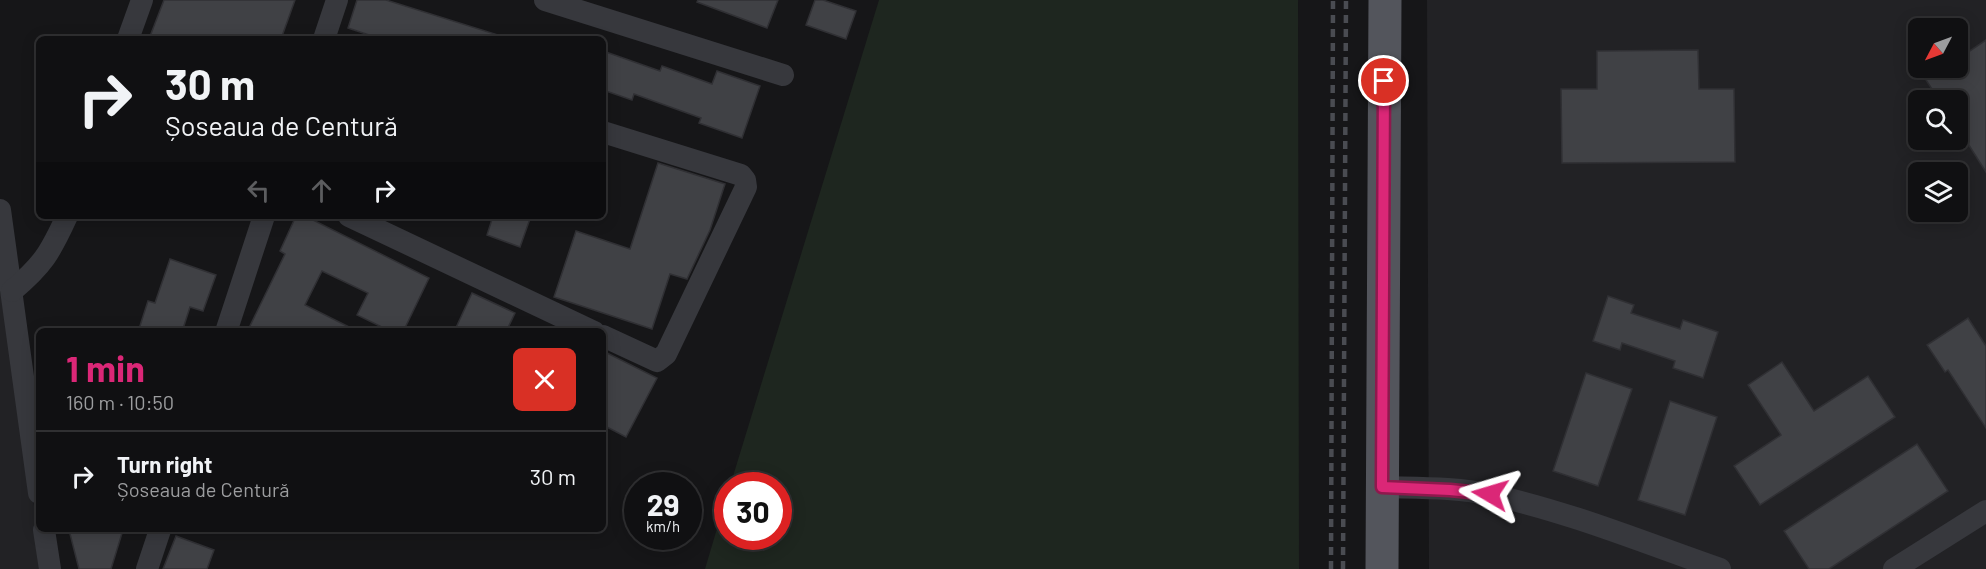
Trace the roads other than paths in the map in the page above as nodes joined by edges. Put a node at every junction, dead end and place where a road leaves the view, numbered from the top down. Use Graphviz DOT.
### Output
graph roads {
  1 [pos="142,0"];
  2 [pos="337,0"];
  3 [pos="545,0"];
  4 [pos="1385,0"];
  5 [pos="129,36"];
  6 [pos="325,36"];
  7 [pos="783,75"];
  8 [pos="606,133"];
  9 [pos="0,210"];
  10 [pos="66,219"];
  11 [pos="263,219"];
  12 [pos="355,219"];
  13 [pos="12,291"];
  14 [pos="227,328"];
  15 [pos="586,328"];
  16 [pos="606,337"];
  17 [pos="36,471"];
  18 [pos="1382,487"];
  19 [pos="1986,511"];
  20 [pos="44,532"];
  21 [pos="159,532"];
  22 [pos="50,569"];
  23 [pos="147,569"];
  24 [pos="1382,569"];
  25 [pos="1720,569"];
  26 [pos="1894,569"];
  1 -- 5 [label="street"];
  2 -- 6 [label="street"];
  3 -- 7 [label="street"];
  4 -- 18 [label="main road"];
  8 -- 16 [label="street"];
  9 -- 13 [label="street"];
  10 -- 13 [label="street"];
  11 -- 14 [label="street"];
  12 -- 15 [label="street"];
  13 -- 17 [label="street"];
  18 -- 24 [label="main road"];
  18 -- 25 [label="street"];
  19 -- 26 [label="street"];
  20 -- 22 [label="street"];
  21 -- 23 [label="street"];
}
